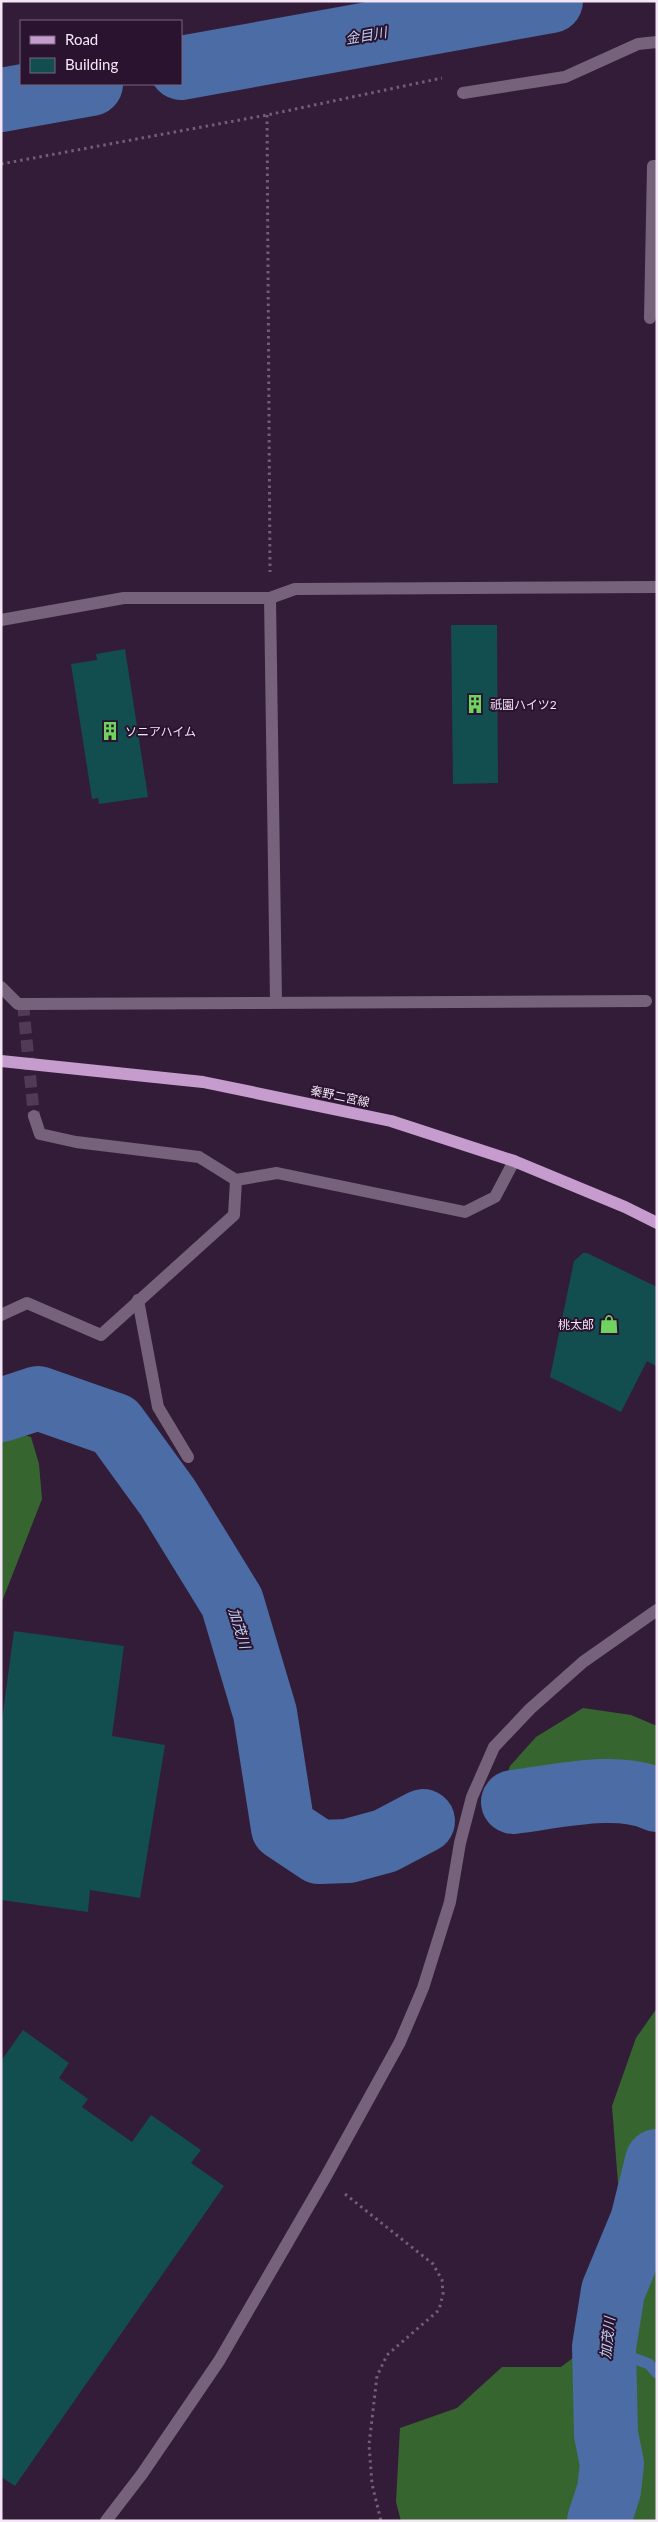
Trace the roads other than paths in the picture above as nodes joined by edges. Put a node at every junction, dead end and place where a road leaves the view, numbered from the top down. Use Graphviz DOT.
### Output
graph roads {
  1 [pos="657,42"];
  2 [pos="463,93"];
  3 [pos="657,166"];
  4 [pos="650,318"];
  5 [pos="657,587"];
  6 [pos="270,598"];
  7 [pos="1,620"];
  8 [pos="1,988"];
  9 [pos="276,1001"];
  10 [pos="646,1001"];
  11 [pos="1,1061"];
  12 [pos="34,1116"];
  13 [pos="514,1161"];
  14 [pos="236,1180"];
  15 [pos="657,1223"];
  16 [pos="138,1300"];
  17 [pos="1,1315"];
  18 [pos="188,1457"];
  19 [pos="657,1610"];
  20 [pos="106,2521"];
  1 -- 2 [label="street"];
  3 -- 4 [label="street"];
  5 -- 6 [label="street"];
  6 -- 7 [label="street"];
  6 -- 9 [label="street"];
  8 -- 9 [label="street"];
  9 -- 10 [label="street"];
  11 -- 13 [label="main road, 秦野二宮線"];
  12 -- 14 [label="street"];
  13 -- 14 [label="street"];
  13 -- 15 [label="main road, 秦野二宮線"];
  14 -- 16 [label="street"];
  16 -- 17 [label="street"];
  16 -- 18 [label="street"];
  19 -- 20 [label="street"];
}
